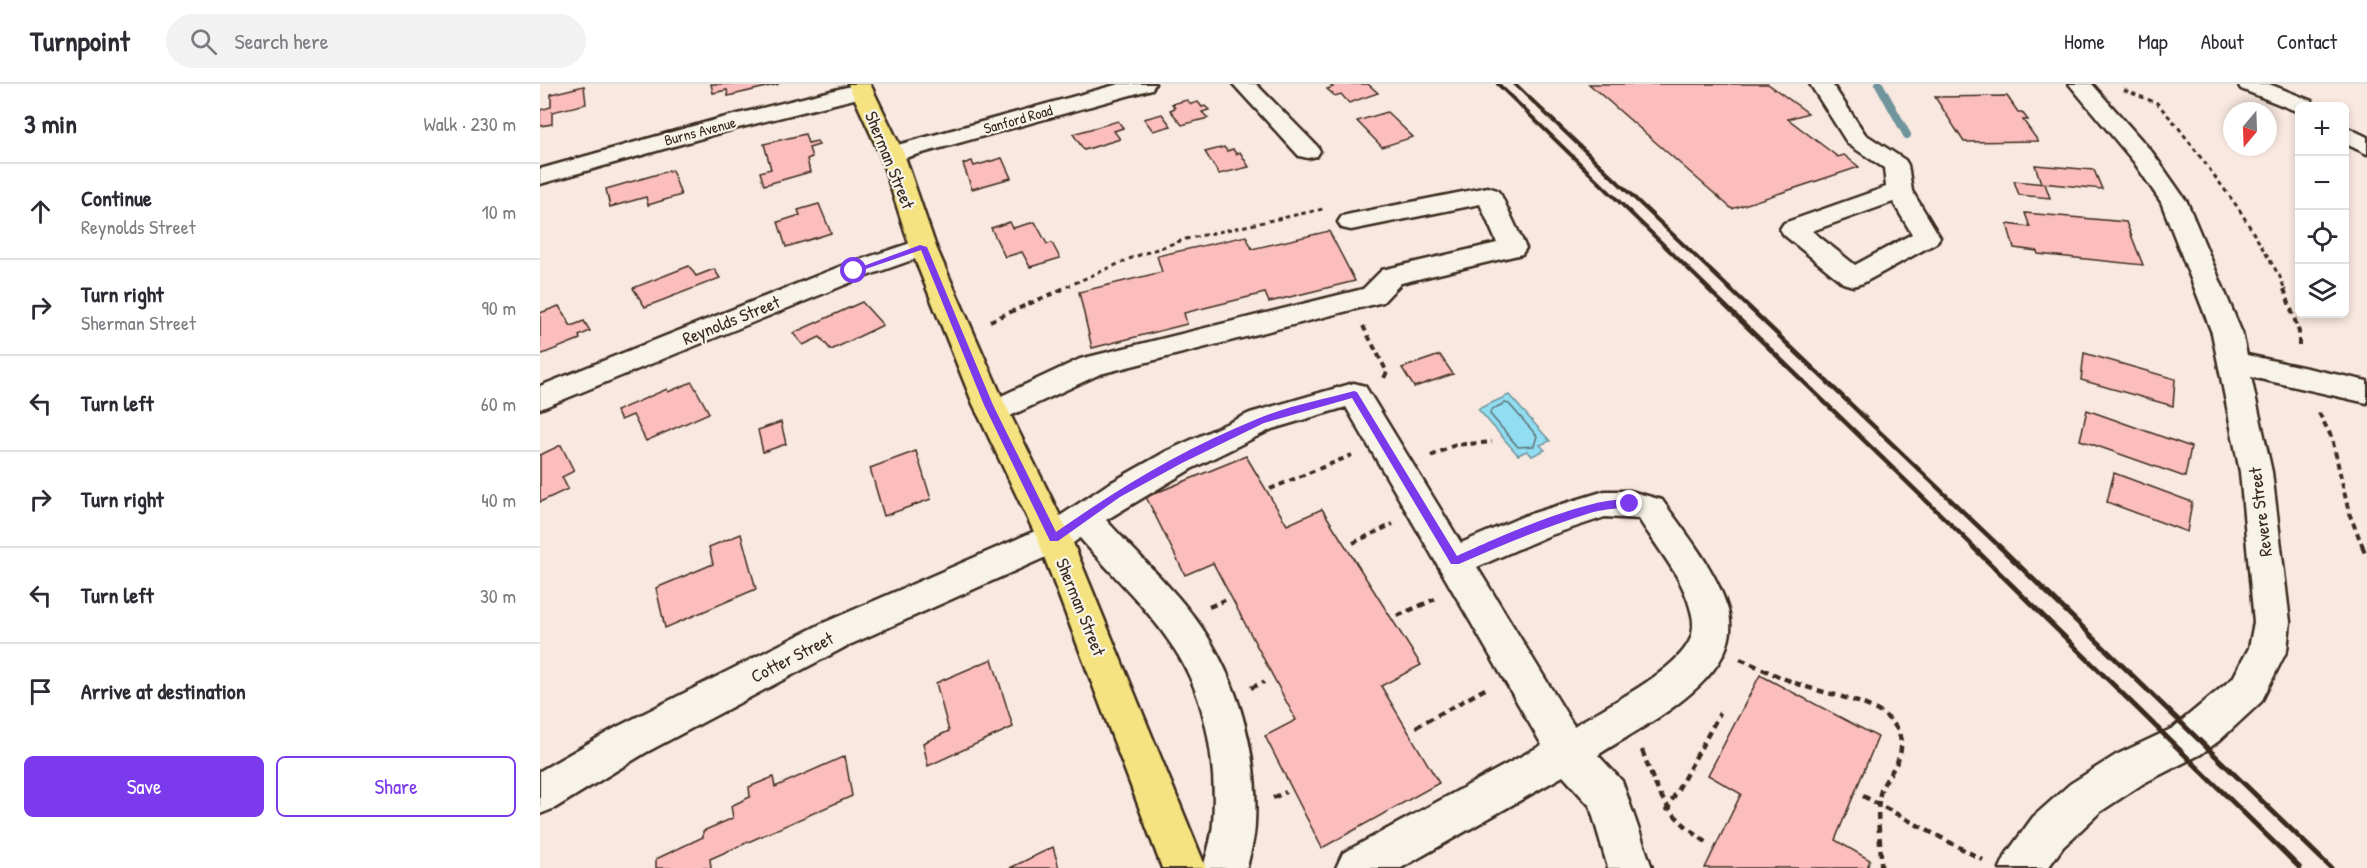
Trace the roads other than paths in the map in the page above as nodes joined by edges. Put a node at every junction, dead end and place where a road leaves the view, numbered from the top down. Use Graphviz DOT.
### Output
graph roads {
  1 [pos="1144,84"];
  2 [pos="1244,84"];
  3 [pos="1821,84"];
  4 [pos="2080,84"];
  5 [pos="2249,84"];
  6 [pos="860,87"];
  7 [pos="2295,102"];
  8 [pos="2349,135"];
  9 [pos="2367,147"];
  10 [pos="1308,151"];
  11 [pos="892,154"];
  12 [pos="540,177"];
  13 [pos="1899,191"];
  14 [pos="1351,222"];
  15 [pos="923,247"];
  16 [pos="2234,363"];
  17 [pos="2367,392"];
  18 [pos="540,398"];
  19 [pos="993,413"];
  20 [pos="1068,528"];
  21 [pos="1455,561"];
  22 [pos="1568,752"];
  23 [pos="540,794"];
  24 [pos="1184,868"];
  25 [pos="1225,868"];
  26 [pos="1358,868"];
  27 [pos="1630,868"];
  28 [pos="2022,868"];
  1 -- 11 [label="street, Sanford Road"];
  2 -- 10 [label="street"];
  3 -- 13 [label="street"];
  4 -- 16 [label="street, Revere Street"];
  5 -- 7 [label="street"];
  6 -- 11 [label="main road, Sherman Street"];
  6 -- 12 [label="street, Burns Avenue"];
  8 -- 9 [label="street"];
  11 -- 15 [label="main road, Sherman Street"];
  14 -- 19 [label="street"];
  15 -- 18 [label="street, Reynolds Street"];
  15 -- 19 [label="main road, Sherman Street"];
  16 -- 17 [label="street"];
  16 -- 28 [label="street, Revere Street"];
  19 -- 20 [label="main road, Sherman Street"];
  20 -- 21 [label="street, Cotter Street"];
  20 -- 23 [label="street, Cotter Street"];
  20 -- 24 [label="main road, Sherman Street"];
  20 -- 25 [label="street"];
  21 -- 22 [label="street"];
  21 -- 22 [label="street"];
  22 -- 26 [label="street"];
  22 -- 27 [label="street"];
}
